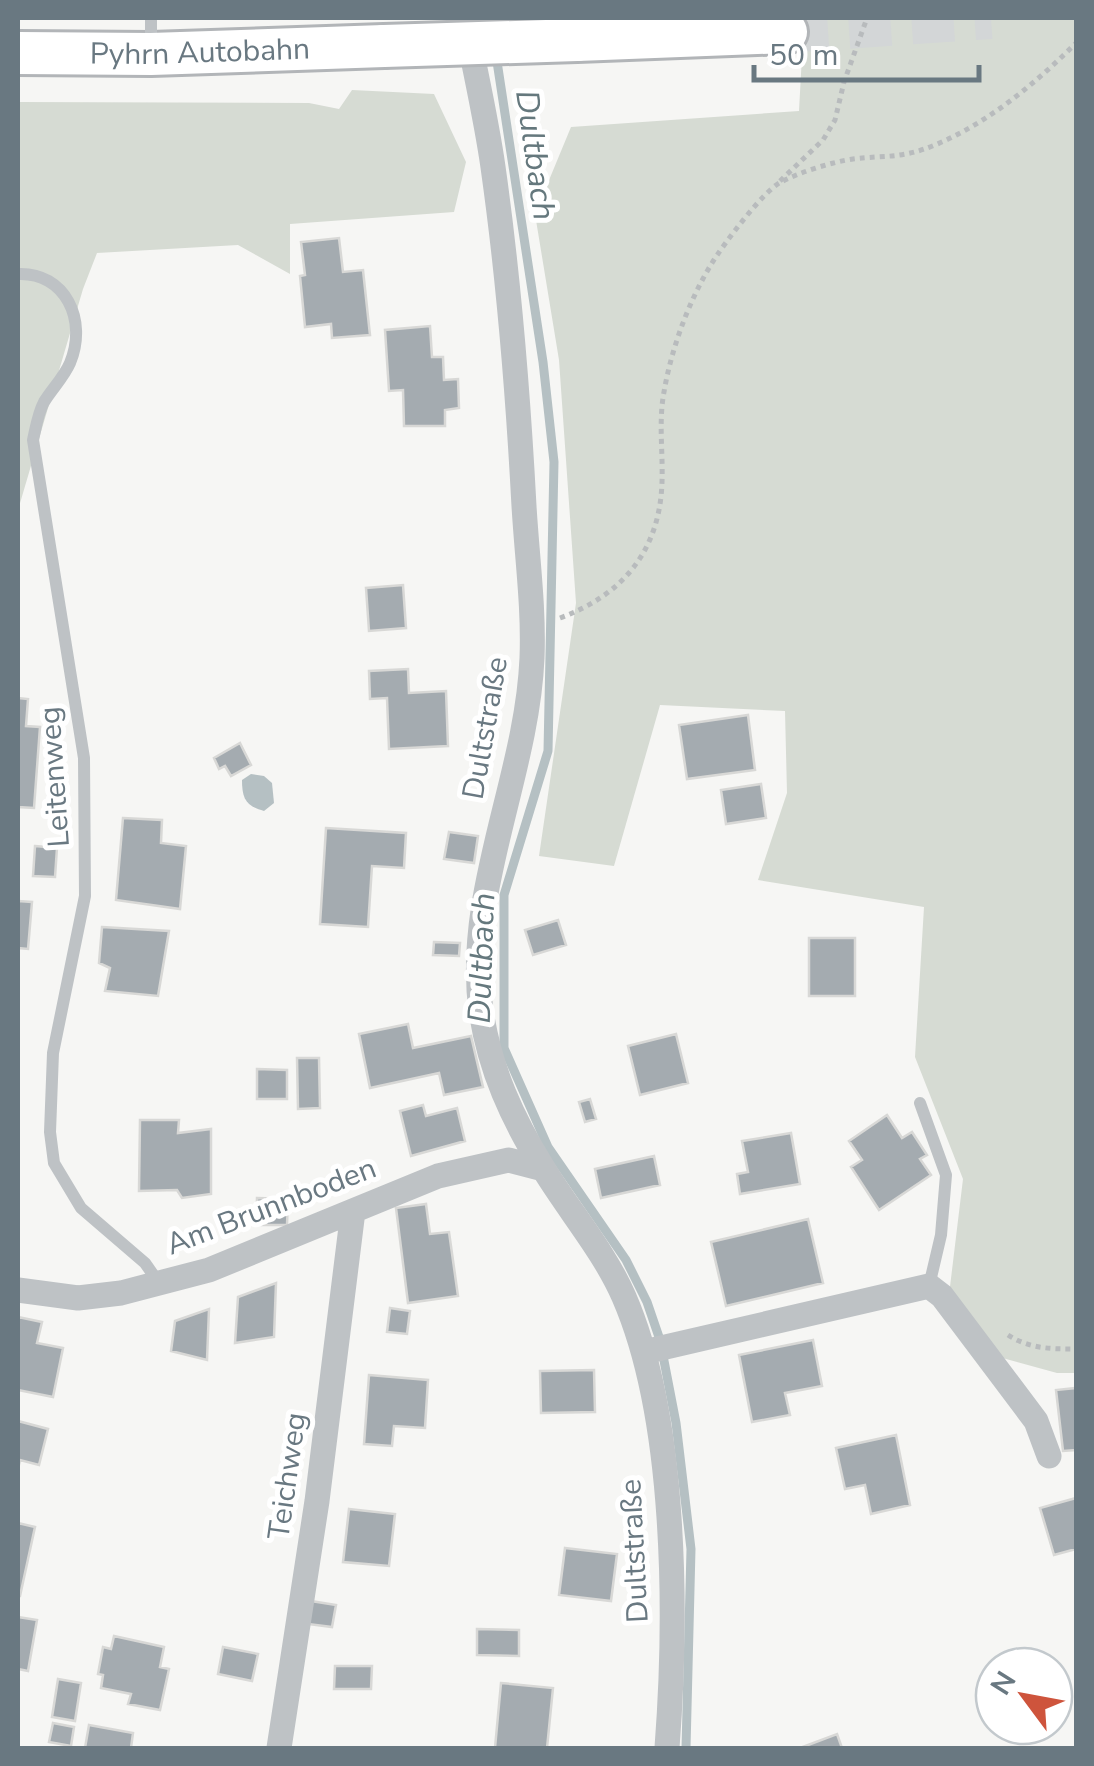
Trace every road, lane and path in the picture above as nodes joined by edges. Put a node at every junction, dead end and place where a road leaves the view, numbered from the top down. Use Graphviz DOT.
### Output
graph roads {
  1 [pos="465,18"];
  2 [pos="867,18"];
  3 [pos="786,32"];
  4 [pos="152,36"];
  5 [pos="1076,44"];
  6 [pos="18,53"];
  7 [pos="777,183"];
  8 [pos="18,274"];
  9 [pos="553,620"];
  10 [pos="920,1103"];
  11 [pos="543,1169"];
  12 [pos="353,1211"];
  13 [pos="160,1283"];
  14 [pos="928,1286"];
  15 [pos="18,1290"];
  16 [pos="1002,1331"];
  17 [pos="1076,1349"];
  18 [pos="657,1350"];
  19 [pos="1049,1456"];
  20 [pos="280,1748"];
  21 [pos="667,1748"];
  1 -- 11 [label="street, Dultstraße"];
  2 -- 7 [label="path"];
  3 -- 4 [label="highway, Pyhrn Autobahn, bridge"];
  4 -- 6 [label="highway, Pyhrn Autobahn"];
  5 -- 7 [label="path"];
  7 -- 9 [label="path"];
  8 -- 13 [label="lane, Leitenweg"];
  10 -- 14 [label="lane"];
  11 -- 12 [label="street, Am Brunnboden"];
  11 -- 18 [label="street, Dultstraße"];
  12 -- 13 [label="street, Am Brunnboden"];
  12 -- 20 [label="street, Teichweg"];
  13 -- 15 [label="street, Am Brunnboden"];
  14 -- 18 [label="street"];
  14 -- 19 [label="street"];
  16 -- 17 [label="path"];
  18 -- 21 [label="street, Dultstraße"];
}
